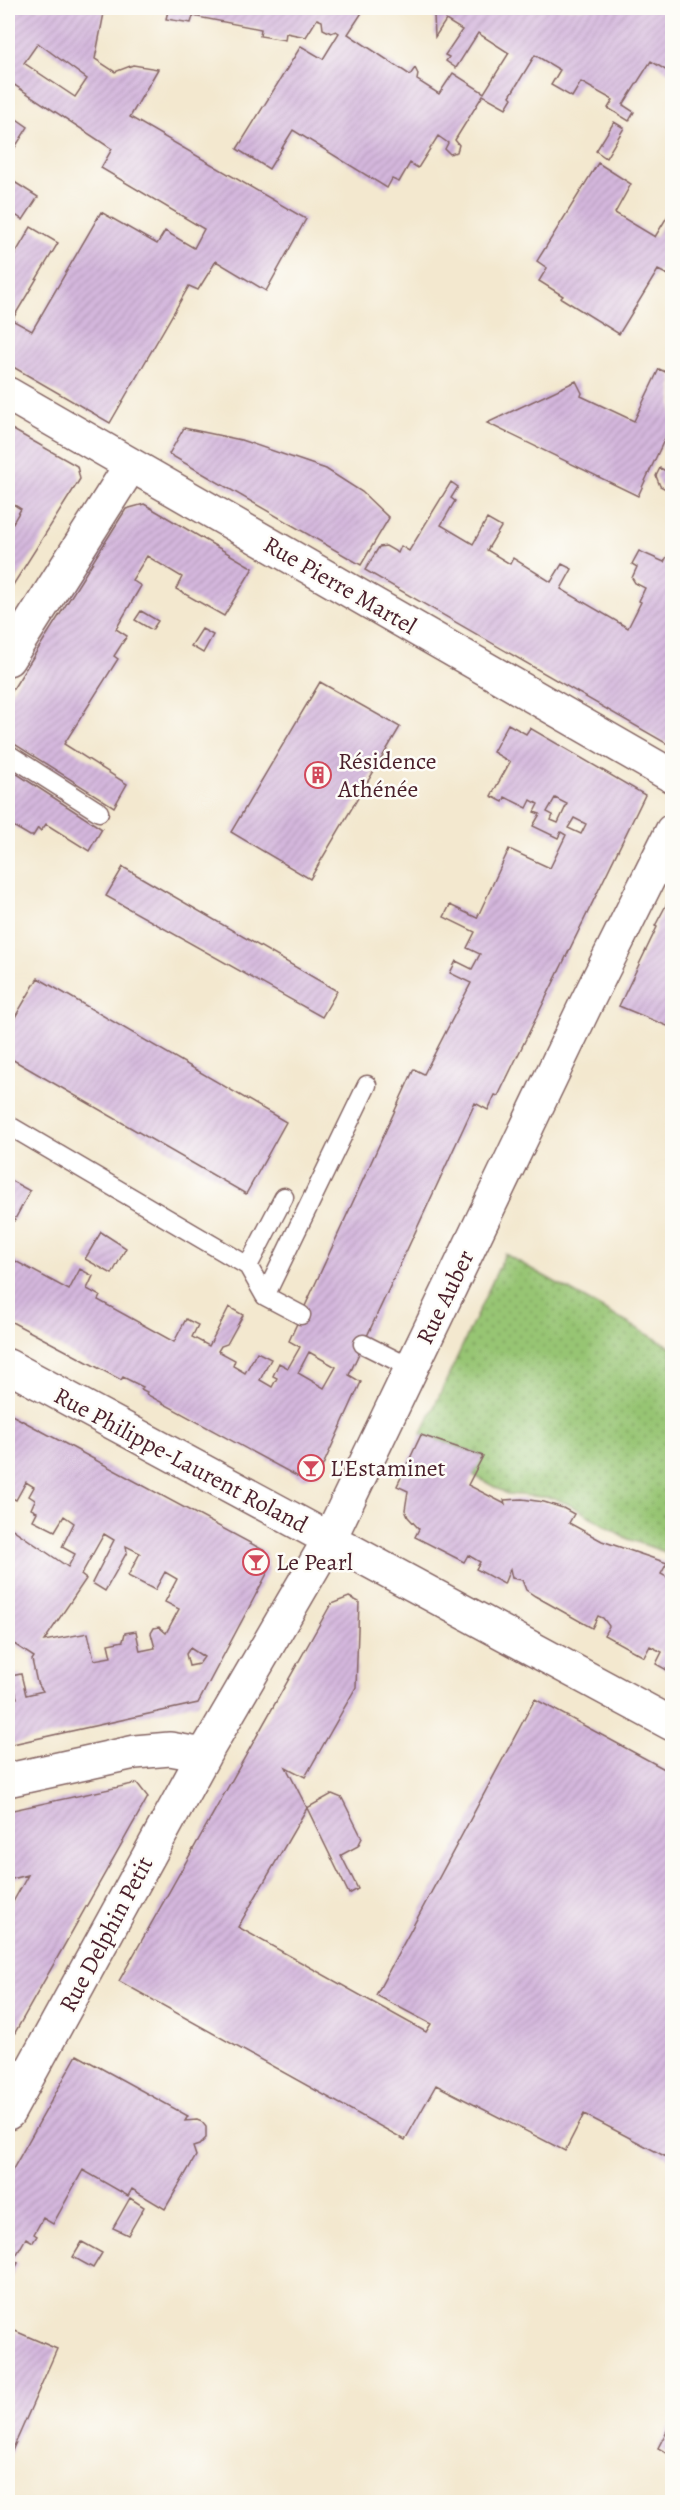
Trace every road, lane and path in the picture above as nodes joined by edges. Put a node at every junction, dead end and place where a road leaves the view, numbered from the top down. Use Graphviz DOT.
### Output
graph roads {
  1 [pos="8,394"];
  2 [pos="131,465"];
  3 [pos="8,659"];
  4 [pos="8,754"];
  5 [pos="672,776"];
  6 [pos="99,812"];
  7 [pos="672,831"];
  8 [pos="367,1085"];
  9 [pos="8,1125"];
  10 [pos="284,1197"];
  11 [pos="248,1266"];
  12 [pos="265,1296"];
  13 [pos="301,1315"];
  14 [pos="363,1344"];
  15 [pos="8,1366"];
  16 [pos="411,1368"];
  17 [pos="329,1540"];
  18 [pos="672,1724"];
  19 [pos="204,1755"];
  20 [pos="8,1780"];
  21 [pos="8,2113"];
  1 -- 2 [label="street, Rue Pierre Martel"];
  2 -- 3 [label="street"];
  2 -- 5 [label="street, Rue Pierre Martel"];
  4 -- 6 [label="lane"];
  7 -- 16 [label="street, Rue Auber"];
  8 -- 12 [label="lane"];
  9 -- 11 [label="lane"];
  10 -- 11 [label="lane"];
  11 -- 12 [label="lane"];
  12 -- 13 [label="lane"];
  14 -- 16 [label="lane"];
  15 -- 17 [label="street, Rue Philippe-Laurent Roland"];
  16 -- 17 [label="street, Rue Auber"];
  17 -- 18 [label="street, Rue Philippe-Laurent Roland"];
  17 -- 19 [label="street, Rue Auber"];
  19 -- 20 [label="street"];
  19 -- 21 [label="street, Rue Delphin Petit"];
}
